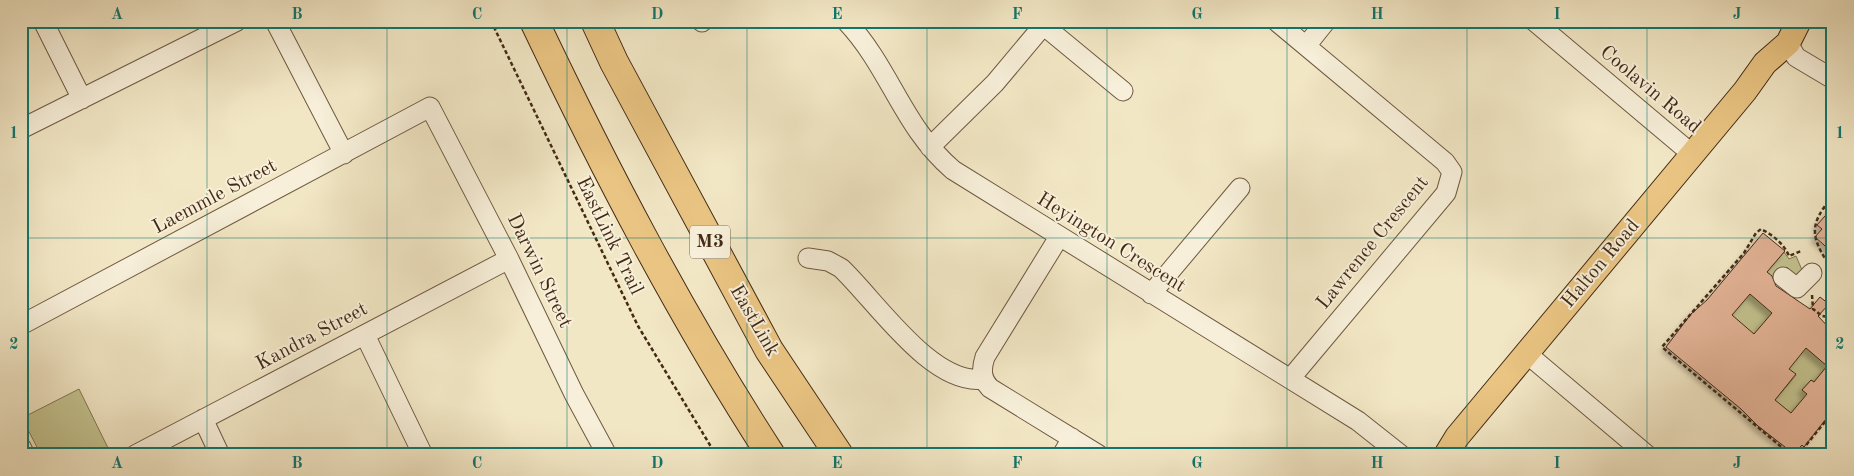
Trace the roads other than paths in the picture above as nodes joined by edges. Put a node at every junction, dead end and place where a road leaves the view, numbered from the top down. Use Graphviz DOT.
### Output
graph roads {
  1 [pos="43,21"];
  2 [pos="237,21"];
  3 [pos="276,21"];
  4 [pos="534,21"];
  5 [pos="595,21"];
  6 [pos="846,21"];
  7 [pos="1276,21"];
  8 [pos="1326,21"];
  9 [pos="1534,21"];
  10 [pos="1799,21"];
  11 [pos="1808,21"];
  12 [pos="1045,23"];
  13 [pos="1306,46"];
  14 [pos="1792,47"];
  15 [pos="1833,79"];
  16 [pos="1123,91"];
  17 [pos="82,99"];
  18 [pos="430,107"];
  19 [pos="21,129"];
  20 [pos="930,147"];
  21 [pos="344,154"];
  22 [pos="1692,154"];
  23 [pos="1240,188"];
  24 [pos="1059,237"];
  25 [pos="808,258"];
  26 [pos="509,259"];
  27 [pos="1783,277"];
  28 [pos="1820,280"];
  29 [pos="1151,294"];
  30 [pos="21,325"];
  31 [pos="365,335"];
  32 [pos="1526,353"];
  33 [pos="983,379"];
  34 [pos="1290,379"];
  35 [pos="203,420"];
  36 [pos="1072,438"];
  37 [pos="1451,446"];
  38 [pos="21,447"];
  39 [pos="25,455"];
  40 [pos="135,455"];
  41 [pos="220,455"];
  42 [pos="423,455"];
  43 [pos="607,455"];
  44 [pos="771,455"];
  45 [pos="839,455"];
  46 [pos="1062,455"];
  47 [pos="1099,455"];
  48 [pos="1400,455"];
  49 [pos="1433,455"];
  50 [pos="1646,455"];
  1 -- 17 [label="street"];
  2 -- 17 [label="street"];
  3 -- 21 [label="street"];
  4 -- 44 [label="highway"];
  5 -- 45 [label="highway, EastLink / M3"];
  6 -- 20 [label="street, Heyington Crescent"];
  7 -- 13 [label="street, Lawrence Crescent"];
  8 -- 13 [label="street"];
  9 -- 22 [label="street, Coolavin Road"];
  10 -- 14 [label="main road, Halton Road"];
  11 -- 14 [label="main road, Halton Road"];
  12 -- 16 [label="street"];
  12 -- 20 [label="street"];
  13 -- 34 [label="street, Lawrence Crescent"];
  14 -- 15 [label="street"];
  14 -- 22 [label="main road, Halton Road"];
  17 -- 19 [label="street"];
  18 -- 21 [label="street, Laemmle Street"];
  18 -- 26 [label="street, Darwin Street"];
  20 -- 24 [label="street, Heyington Crescent"];
  21 -- 30 [label="street, Laemmle Street"];
  22 -- 32 [label="main road, Halton Road"];
  23 -- 29 [label="street"];
  24 -- 29 [label="street, Heyington Crescent"];
  24 -- 33 [label="street"];
  25 -- 33 [label="street"];
  26 -- 31 [label="street, Kandra Street"];
  26 -- 43 [label="street, Darwin Street"];
  27 -- 28 [label="street"];
  29 -- 34 [label="street, Heyington Crescent"];
  31 -- 35 [label="street, Kandra Street"];
  31 -- 42 [label="street"];
  32 -- 37 [label="main road, Halton Road"];
  32 -- 50 [label="street"];
  33 -- 36 [label="street"];
  34 -- 48 [label="street, Heyington Crescent"];
  35 -- 40 [label="street, Kandra Street"];
  35 -- 41 [label="street"];
  36 -- 46 [label="street"];
  36 -- 47 [label="street"];
  37 -- 49 [label="main road, Halton Road"];
  38 -- 39 [label="street"];
}
